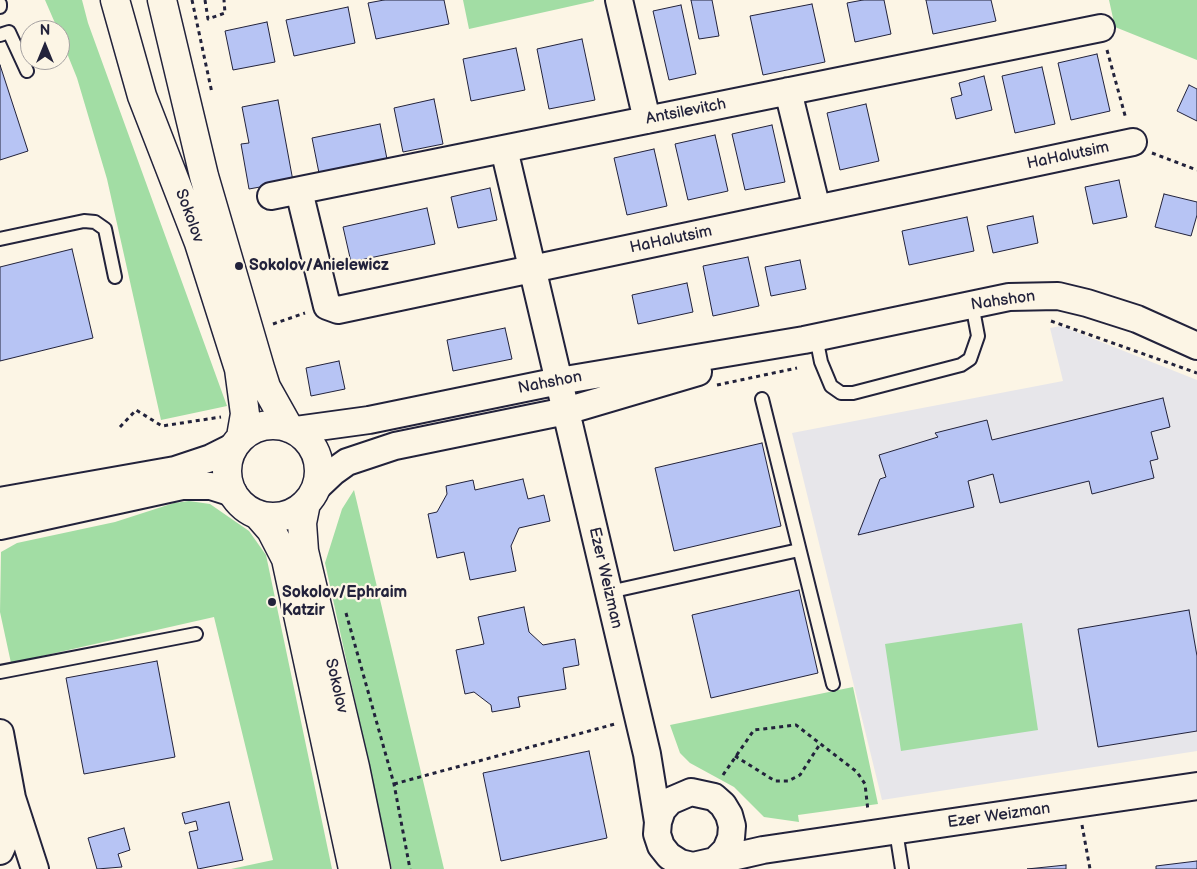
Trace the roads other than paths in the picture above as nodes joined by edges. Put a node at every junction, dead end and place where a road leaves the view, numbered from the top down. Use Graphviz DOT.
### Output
graph roads {
  1 [pos="115,0"];
  2 [pos="162,0"];
  3 [pos="619,0"];
  4 [pos="1101,28"];
  5 [pos="0,35"];
  6 [pos="27,71"];
  7 [pos="788,91"];
  8 [pos="647,120"];
  9 [pos="1132,142"];
  10 [pos="504,149"];
  11 [pos="298,191"];
  12 [pos="271,196"];
  13 [pos="817,209"];
  14 [pos="0,239"];
  15 [pos="532,269"];
  16 [pos="115,276"];
  17 [pos="972,304"];
  18 [pos="1197,346"];
  19 [pos="814,347"];
  20 [pos="559,381"];
  21 [pos="762,399"];
  22 [pos="566,411"];
  23 [pos="292,429"];
  24 [pos="240,432"];
  25 [pos="233,493"];
  26 [pos="311,496"];
  27 [pos="0,501"];
  28 [pos="257,514"];
  29 [pos="0,526"];
  30 [pos="799,550"];
  31 [pos="609,592"];
  32 [pos="196,634"];
  33 [pos="0,672"];
  34 [pos="832,684"];
  35 [pos="0,733"];
  36 [pos="645,746"];
  37 [pos="1197,786"];
  38 [pos="703,794"];
  39 [pos="12,798"];
  40 [pos="730,821"];
  41 [pos="658,822"];
  42 [pos="884,833"];
  43 [pos="801,844"];
  44 [pos="0,851"];
  45 [pos="717,859"];
  46 [pos="0,864"];
  47 [pos="27,869"];
  48 [pos="35,869"];
  49 [pos="353,869"];
  50 [pos="376,869"];
  51 [pos="902,869"];
  1 -- 24 [label="main road, Sokolov"];
  2 -- 23 [label="main road, Sokolov"];
  3 -- 8 [label="street"];
  4 -- 7 [label="street, Antsilevitch"];
  5 -- 6 [label="lane"];
  7 -- 8 [label="street, Antsilevitch"];
  7 -- 13 [label="street"];
  8 -- 10 [label="street, Antsilevitch"];
  9 -- 13 [label="street, HaHalutsim"];
  10 -- 11 [label="street, Antsilevitch"];
  10 -- 15 [label="street, Ezer Weizman"];
  11 -- 12 [label="street, Antsilevitch"];
  11 -- 15 [label="street, HaHalutsim"];
  13 -- 15 [label="street, HaHalutsim"];
  14 -- 16 [label="lane"];
  15 -- 20 [label="street, Ezer Weizman"];
  17 -- 18 [label="street, Nahshon"];
  17 -- 19 [label="street, Nahshon"];
  17 -- 19 [label="lane"];
  19 -- 20 [label="street, Nahshon"];
  19 -- 22 [label="street, Nahshon"];
  20 -- 22 [label="street, Ezer Weizman"];
  20 -- 23 [label="street, Nahshon"];
  21 -- 30 [label="lane"];
  22 -- 26 [label="street, Nahshon"];
  22 -- 31 [label="street, Ezer Weizman"];
  23 -- 24 [label="main road"];
  23 -- 26 [label="main road"];
  24 -- 25 [label="main road"];
  24 -- 27 [label="street"];
  25 -- 28 [label="main road"];
  25 -- 29 [label="street"];
  26 -- 28 [label="main road"];
  26 -- 50 [label="main road, Sokolov"];
  28 -- 49 [label="main road, Sokolov"];
  30 -- 31 [label="lane"];
  30 -- 34 [label="lane"];
  31 -- 36 [label="street, Ezer Weizman"];
  32 -- 33 [label="lane"];
  35 -- 39 [label="street"];
  36 -- 38 [label="street, Ezer Weizman"];
  36 -- 41 [label="street, Ezer Weizman"];
  37 -- 42 [label="street, Ezer Weizman"];
  38 -- 40 [label="street"];
  38 -- 41 [label="street"];
  39 -- 44 [label="street"];
  39 -- 48 [label="street"];
  40 -- 43 [label="street, Ezer Weizman"];
  40 -- 45 [label="street"];
  41 -- 45 [label="street"];
  42 -- 43 [label="street, Ezer Weizman"];
  42 -- 51 [label="lane"];
  43 -- 45 [label="street, Ezer Weizman"];
  46 -- 47 [label="street"];
}
